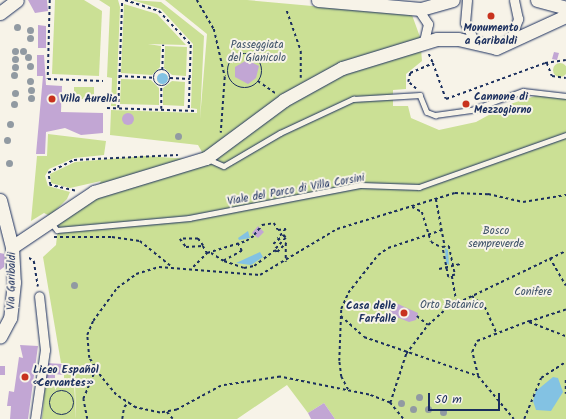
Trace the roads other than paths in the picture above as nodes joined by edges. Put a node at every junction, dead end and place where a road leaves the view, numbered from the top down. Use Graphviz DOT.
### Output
graph roads {
  1 [pos="17,0"];
  2 [pos="318,0"];
  3 [pos="453,0"];
  4 [pos="467,0"];
  5 [pos="514,0"];
  6 [pos="537,0"];
  7 [pos="566,8"];
  8 [pos="418,9"];
  9 [pos="0,13"];
  10 [pos="566,16"];
  11 [pos="510,39"];
  12 [pos="424,42"];
  13 [pos="476,44"];
  14 [pos="566,96"];
  15 [pos="566,135"];
  16 [pos="206,158"];
  17 [pos="0,200"];
  18 [pos="49,220"];
  19 [pos="12,247"];
  20 [pos="39,296"];
  21 [pos="0,337"];
  22 [pos="36,419"];
  1 -- 9 [label="street"];
  2 -- 8 [label="street"];
  3 -- 8 [label="street"];
  4 -- 13 [label="street"];
  5 -- 11 [label="street"];
  6 -- 7 [label="street"];
  8 -- 12 [label="street"];
  10 -- 11 [label="street"];
  11 -- 13 [label="street"];
  12 -- 13 [label="street"];
  12 -- 16 [label="street"];
  14 -- 16 [label="lane"];
  15 -- 18 [label="lane, Viale del Parco di Villa Corsini"];
  16 -- 18 [label="street"];
  17 -- 19 [label="street, Via Garibaldi"];
  18 -- 19 [label="street"];
  19 -- 21 [label="street, Via Garibaldi"];
  20 -- 22 [label="street"];
}
